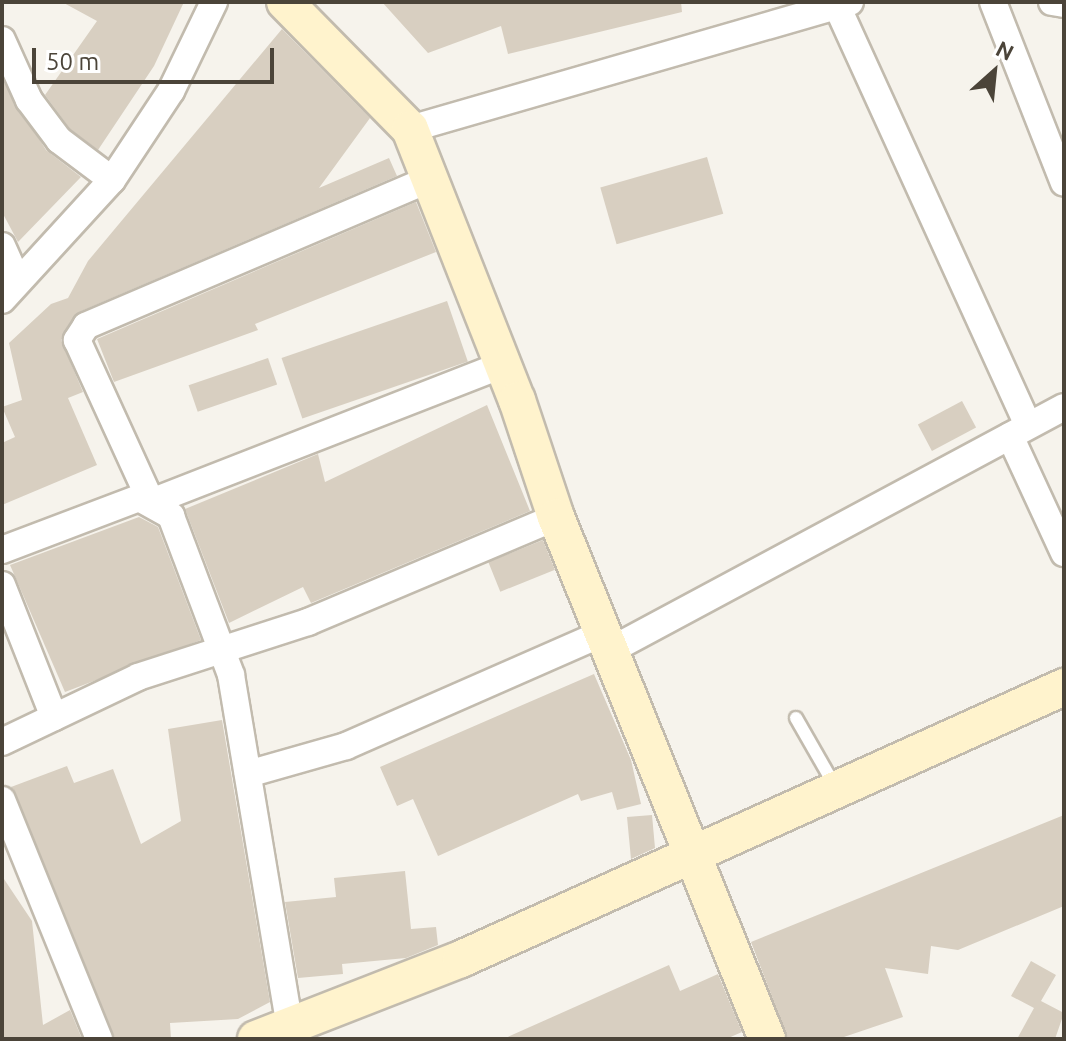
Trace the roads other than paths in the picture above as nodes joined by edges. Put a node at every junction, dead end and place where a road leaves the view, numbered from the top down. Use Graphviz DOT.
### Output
graph roads {
  1 [pos="214,2"];
  2 [pos="285,2"];
  3 [pos="993,2"];
  4 [pos="1052,2"];
  5 [pos="843,4"];
  6 [pos="1064,4"];
  7 [pos="2,40"];
  8 [pos="410,129"];
  9 [pos="430,179"];
  10 [pos="112,180"];
  11 [pos="1064,183"];
  12 [pos="2,246"];
  13 [pos="10,291"];
  14 [pos="503,365"];
  15 [pos="1064,407"];
  16 [pos="1019,431"];
  17 [pos="151,502"];
  18 [pos="556,517"];
  19 [pos="2,550"];
  20 [pos="1064,553"];
  21 [pos="2,585"];
  22 [pos="607,641"];
  23 [pos="218,648"];
  24 [pos="1064,687"];
  25 [pos="54,717"];
  26 [pos="796,718"];
  27 [pos="2,742"];
  28 [pos="248,774"];
  29 [pos="837,789"];
  30 [pos="2,800"];
  31 [pos="693,854"];
  32 [pos="290,1026"];
  33 [pos="99,1039"];
  34 [pos="256,1039"];
  35 [pos="767,1039"];
  1 -- 10 [label="street"];
  2 -- 8 [label="street"];
  3 -- 11 [label="street"];
  4 -- 6 [label="street"];
  5 -- 8 [label="street"];
  5 -- 16 [label="street"];
  7 -- 10 [label="street"];
  8 -- 9 [label="street"];
  9 -- 14 [label="street"];
  9 -- 17 [label="street"];
  10 -- 13 [label="street"];
  12 -- 13 [label="street"];
  14 -- 17 [label="street"];
  14 -- 18 [label="street"];
  15 -- 16 [label="street"];
  16 -- 20 [label="street"];
  16 -- 22 [label="street"];
  17 -- 19 [label="street"];
  17 -- 23 [label="street"];
  18 -- 22 [label="street"];
  18 -- 23 [label="street"];
  21 -- 25 [label="street"];
  22 -- 28 [label="street"];
  22 -- 31 [label="street"];
  23 -- 25 [label="street"];
  23 -- 28 [label="street"];
  24 -- 29 [label="street"];
  25 -- 27 [label="street"];
  26 -- 29 [label="lane"];
  28 -- 32 [label="street"];
  29 -- 31 [label="street"];
  30 -- 33 [label="street"];
  31 -- 32 [label="street"];
  31 -- 35 [label="street"];
  32 -- 34 [label="street"];
}
